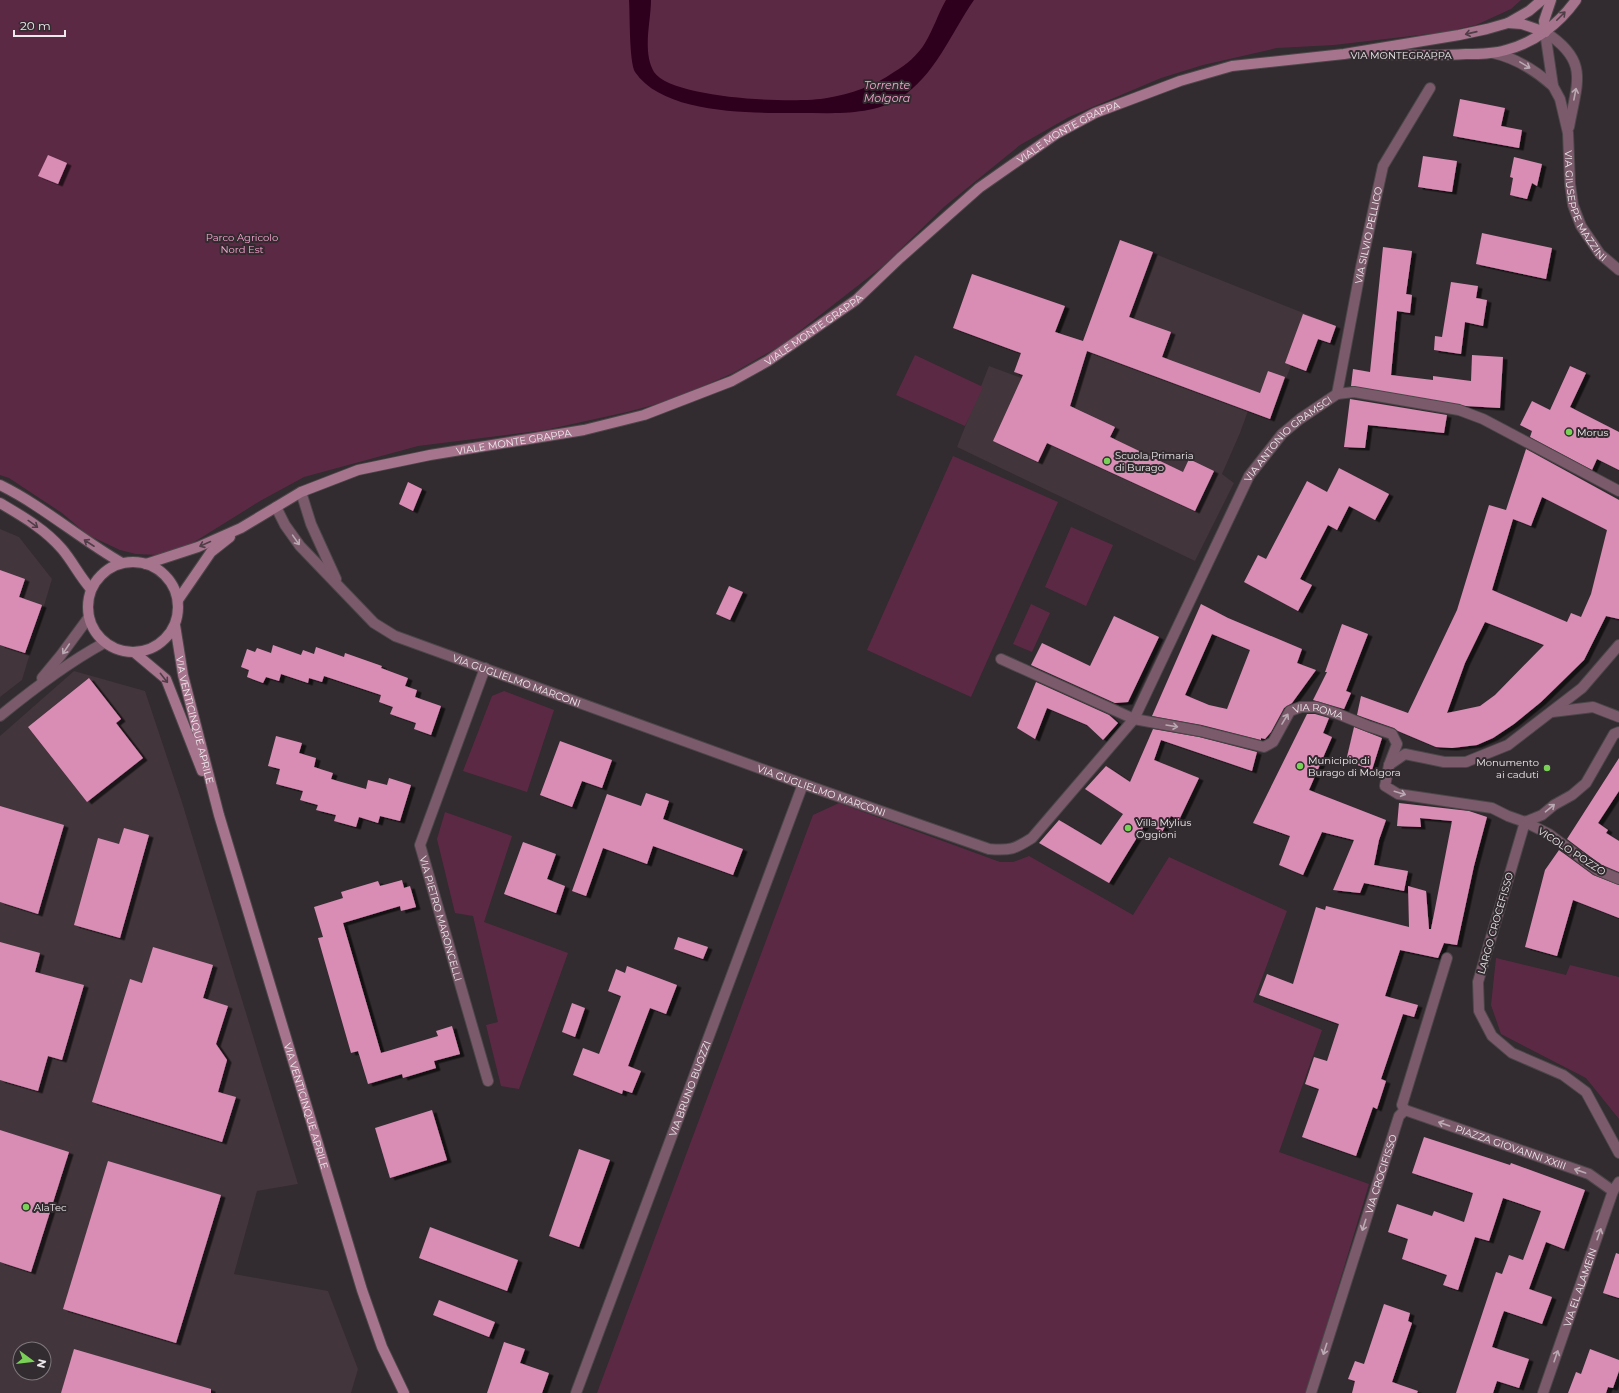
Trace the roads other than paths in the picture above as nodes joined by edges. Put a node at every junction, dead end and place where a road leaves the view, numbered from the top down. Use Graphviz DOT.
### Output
graph roads {
  1 [pos="1542,0"];
  2 [pos="1551,0"];
  3 [pos="1576,0"];
  4 [pos="1508,22"];
  5 [pos="1545,32"];
  6 [pos="1493,53"];
  7 [pos="1344,54"];
  8 [pos="1553,86"];
  9 [pos="1430,88"];
  10 [pos="1568,133"];
  11 [pos="1619,270"];
  12 [pos="1337,394"];
  13 [pos="0,485"];
  14 [pos="1619,491"];
  15 [pos="301,492"];
  16 [pos="0,503"];
  17 [pos="276,507"];
  18 [pos="241,528"];
  19 [pos="122,563"];
  20 [pos="146,564"];
  21 [pos="340,588"];
  22 [pos="91,589"];
  23 [pos="178,600"];
  24 [pos="88,617"];
  25 [pos="175,625"];
  26 [pos="104,643"];
  27 [pos="1619,646"];
  28 [pos="135,653"];
  29 [pos="1001,659"];
  30 [pos="485,668"];
  31 [pos="35,688"];
  32 [pos="1552,712"];
  33 [pos="0,716"];
  34 [pos="1619,717"];
  35 [pos="1134,719"];
  36 [pos="1619,732"];
  37 [pos="1389,765"];
  38 [pos="803,784"];
  39 [pos="219,814"];
  40 [pos="1525,822"];
  41 [pos="1619,879"];
  42 [pos="1447,958"];
  43 [pos="488,1081"];
  44 [pos="1405,1110"];
  45 [pos="1619,1153"];
  46 [pos="1619,1182"];
  47 [pos="1614,1191"];
  48 [pos="404,1393"];
  49 [pos="576,1393"];
  50 [pos="1311,1393"];
  51 [pos="1543,1393"];
  1 -- 4 [label="street, VIA MONTEGRAPPA"];
  2 -- 5 [label="street"];
  5 -- 3 [label="street, VIA MONTEGRAPPA, one-way"];
  4 -- 5 [label="street"];
  4 -- 7 [label="street, VIA MONTEGRAPPA, one-way"];
  5 -- 6 [label="street, VIA MONTEGRAPPA"];
  5 -- 8 [label="street, VIA GIUSEPPE MAZZINI"];
  10 -- 5 [label="street, VIA GIUSEPPE MAZZINI, one-way"];
  6 -- 7 [label="street, VIA MONTEGRAPPA"];
  6 -- 8 [label="street, VIA GIUSEPPE MAZZINI, one-way"];
  7 -- 15 [label="street, VIALE MONTE GRAPPA"];
  8 -- 10 [label="street, VIA GIUSEPPE MAZZINI"];
  9 -- 12 [label="street, VIA SILVIO PELLICO"];
  10 -- 11 [label="street, VIA GIUSEPPE MAZZINI"];
  12 -- 14 [label="street, VIA ANTONIO GRAMSCI"];
  12 -- 35 [label="street, VIA ANTONIO GRAMSCI"];
  19 -- 13 [label="street, one-way"];
  15 -- 17 [label="street, VIALE MONTE GRAPPA"];
  15 -- 21 [label="street, VIA GUGLIELMO MARCONI"];
  16 -- 22 [label="street, one-way"];
  17 -- 18 [label="street, VIALE MONTE GRAPPA"];
  17 -- 21 [label="street, VIA GUGLIELMO MARCONI, one-way"];
  18 -- 20 [label="street, VIALE MONTE GRAPPA, one-way"];
  18 -- 23 [label="street, VIALE MONTE GRAPPA"];
  19 -- 20 [label="street"];
  19 -- 22 [label="street"];
  20 -- 23 [label="street"];
  21 -- 30 [label="street, VIA GUGLIELMO MARCONI"];
  22 -- 24 [label="street"];
  23 -- 25 [label="street"];
  24 -- 26 [label="street"];
  24 -- 31 [label="street, one-way"];
  25 -- 28 [label="street"];
  25 -- 39 [label="street, VIA VENTICINQUE APRILE"];
  26 -- 28 [label="street"];
  26 -- 31 [label="street"];
  27 -- 32 [label="street"];
  28 -- 39 [label="street, VIA VENTICINQUE APRILE, one-way"];
  29 -- 35 [label="street"];
  30 -- 38 [label="street, VIA GUGLIELMO MARCONI"];
  30 -- 43 [label="street, VIA PIETRO MARONCELLI"];
  31 -- 33 [label="street"];
  32 -- 34 [label="street"];
  32 -- 37 [label="street"];
  35 -- 37 [label="street, VIA ROMA, one-way"];
  35 -- 38 [label="street, VIA GUGLIELMO MARCONI"];
  40 -- 36 [label="street, one-way"];
  37 -- 40 [label="street, VICOLO POZZO, one-way"];
  38 -- 49 [label="street, VIA BRUNO BUOZZI"];
  39 -- 48 [label="street, VIA VENTICINQUE APRILE"];
  40 -- 41 [label="street, VICOLO POZZO"];
  40 -- 45 [label="street, LARGO CROCEFISSO"];
  42 -- 44 [label="street, VIA CROCIFISSO"];
  47 -- 44 [label="street, PIAZZA GIOVANNI XXIII, one-way"];
  44 -- 50 [label="street, VIA CROCIFISSO, one-way"];
  46 -- 47 [label="street, VIA EL ALAMEIN"];
  51 -- 47 [label="street, VIA EL ALAMEIN, one-way"];
}
